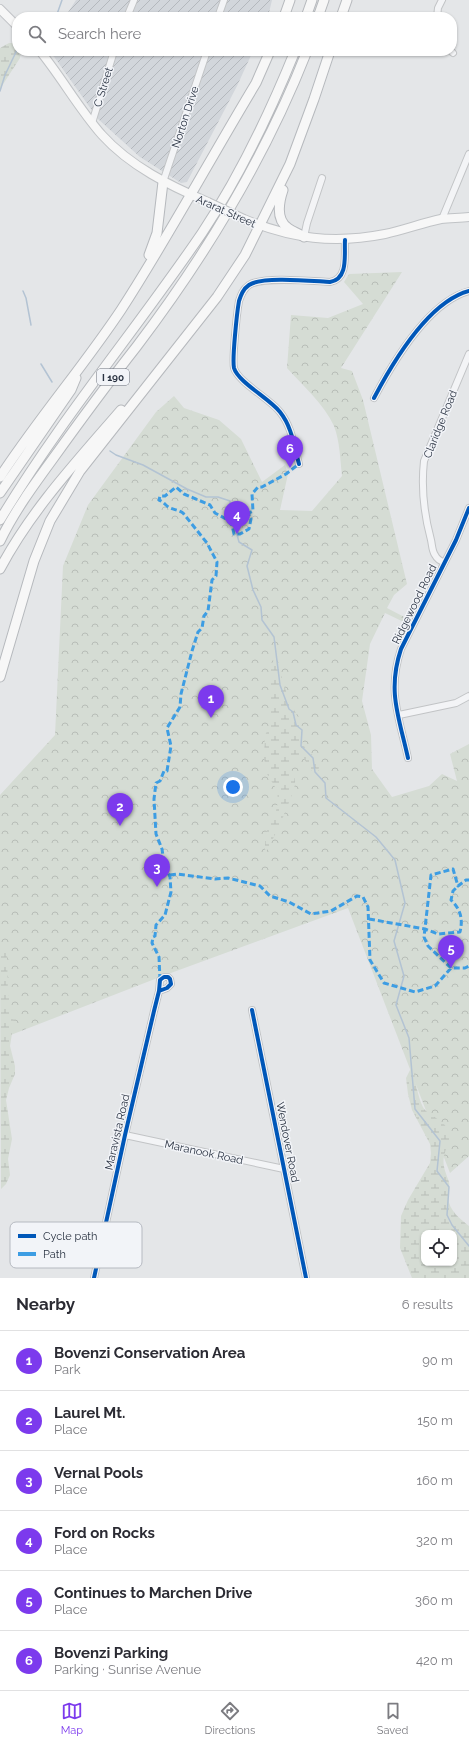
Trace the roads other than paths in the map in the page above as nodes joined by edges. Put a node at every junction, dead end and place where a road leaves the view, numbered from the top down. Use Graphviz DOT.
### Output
graph roads {
  1 [pos="134,0"];
  2 [pos="224,0"];
  3 [pos="290,0"];
  4 [pos="312,0"];
  5 [pos="324,0"];
  6 [pos="341,0"];
  7 [pos="347,0"];
  8 [pos="442,0"];
  9 [pos="0,9"];
  10 [pos="129,12"];
  11 [pos="220,12"];
  12 [pos="286,12"];
  13 [pos="308,12"];
  14 [pos="320,12"];
  15 [pos="337,12"];
  16 [pos="343,12"];
  17 [pos="438,12"];
  18 [pos="12,21"];
  19 [pos="44,56"];
  20 [pos="112,56"];
  21 [pos="205,56"];
  22 [pos="268,56"];
  23 [pos="293,56"];
  24 [pos="305,56"];
  25 [pos="326,56"];
  26 [pos="328,56"];
  27 [pos="314,99"];
  28 [pos="92,123"];
  29 [pos="469,157"];
  30 [pos="291,160"];
  31 [pos="322,178"];
  32 [pos="163,182"];
  33 [pos="190,195"];
  34 [pos="469,216"];
  35 [pos="442,219"];
  36 [pos="260,226"];
  37 [pos="304,237"];
  38 [pos="345,240"];
  39 [pos="136,286"];
  40 [pos="469,291"];
  41 [pos="469,354"];
  42 [pos="84,363"];
  43 [pos="152,378"];
  44 [pos="374,398"];
  45 [pos="299,464"];
  46 [pos="0,477"];
  47 [pos="0,492"];
  48 [pos="469,508"];
  49 [pos="0,520"];
  50 [pos="0,541"];
  51 [pos="444,562"];
  52 [pos="0,569"];
  53 [pos="0,677"];
  54 [pos="469,696"];
  55 [pos="399,715"];
  56 [pos="408,758"];
  57 [pos="159,991"];
  58 [pos="252,1010"];
  59 [pos="125,1134"];
  60 [pos="284,1169"];
  61 [pos="106,1222"];
  62 [pos="96,1268"];
  63 [pos="94,1278"];
  64 [pos="306,1278"];
  1 -- 10 [label="street"];
  2 -- 11 [label="street"];
  3 -- 12 [label="highway"];
  4 -- 13 [label="highway"];
  5 -- 14 [label="highway"];
  6 -- 15 [label="highway"];
  7 -- 16 [label="highway"];
  8 -- 17 [label="street"];
  9 -- 18 [label="main road"];
  19 -- 28 [label="main road, Ararat Street"];
  20 -- 28 [label="street, C Street"];
  21 -- 32 [label="street, Norton Drive"];
  22 -- 33 [label="highway"];
  23 -- 49 [label="highway, I 190"];
  24 -- 50 [label="highway, I 190"];
  25 -- 27 [label="highway"];
  26 -- 27 [label="highway"];
  27 -- 30 [label="highway"];
  28 -- 32 [label="main road, Ararat Street"];
  29 -- 35 [label="street"];
  30 -- 36 [label="highway"];
  30 -- 37 [label="highway"];
  31 -- 37 [label="street"];
  32 -- 33 [label="main road, Ararat Street"];
  32 -- 39 [label="highway"];
  33 -- 36 [label="main road, Ararat Street, bridge"];
  33 -- 39 [label="highway"];
  34 -- 35 [label="main road, Ararat Street"];
  35 -- 38 [label="main road, Ararat Street"];
  36 -- 37 [label="main road, Ararat Street"];
  36 -- 43 [label="highway"];
  37 -- 38 [label="main road, Ararat Street"];
  38 -- 45 [label="street"];
  39 -- 42 [label="highway"];
  40 -- 44 [label="street"];
  41 -- 51 [label="street, Claridge Road"];
  42 -- 46 [label="highway"];
  42 -- 47 [label="highway"];
  43 -- 52 [label="highway"];
  43 -- 53 [label="highway"];
  48 -- 51 [label="street, Ridgewood Road"];
  51 -- 55 [label="street, Ridgewood Road"];
  54 -- 55 [label="street"];
  55 -- 56 [label="street, Ridgewood Road"];
  57 -- 59 [label="street, Maravista Road"];
  58 -- 60 [label="street, Wendover Road"];
  59 -- 60 [label="street, Maranook Road"];
  59 -- 61 [label="street, Maravista Road"];
  60 -- 64 [label="street, Wendover Road"];
  62 -- 63 [label="street, Maravista Road"];
}
